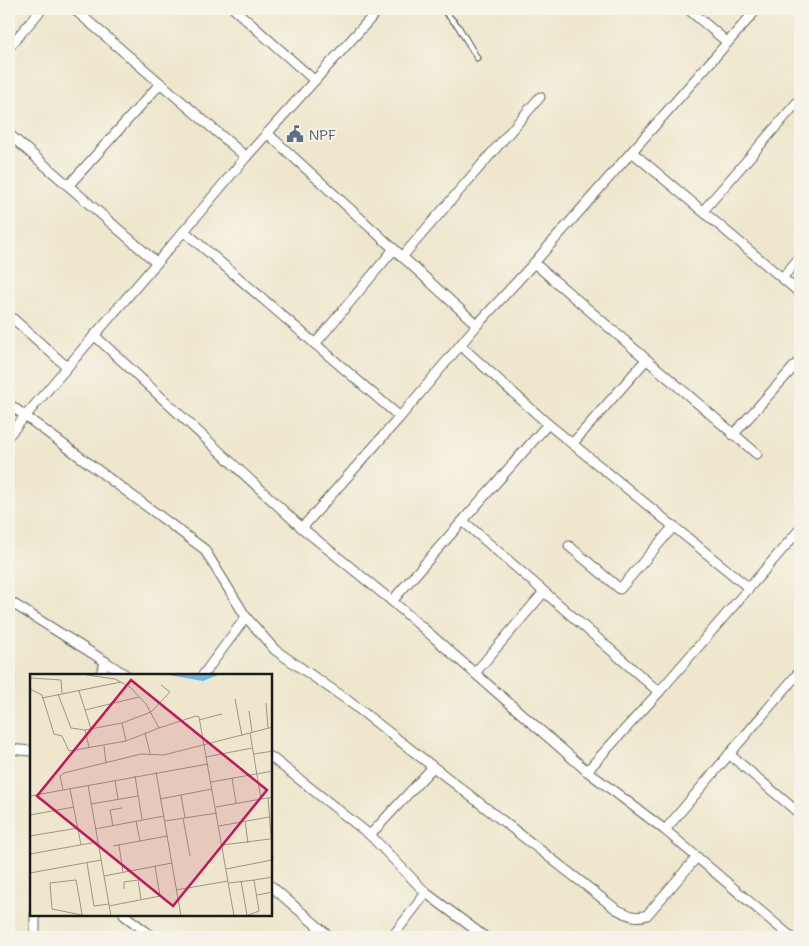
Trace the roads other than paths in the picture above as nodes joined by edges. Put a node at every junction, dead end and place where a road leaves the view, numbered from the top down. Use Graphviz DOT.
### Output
graph roads {
  1 [pos="42,9"];
  2 [pos="74,9"];
  3 [pos="234,9"];
  4 [pos="379,9"];
  5 [pos="442,9"];
  6 [pos="688,9"];
  7 [pos="757,9"];
  8 [pos="727,42"];
  9 [pos="9,47"];
  10 [pos="477,58"];
  11 [pos="314,80"];
  12 [pos="160,84"];
  13 [pos="540,98"];
  14 [pos="800,99"];
  15 [pos="267,133"];
  16 [pos="9,134"];
  17 [pos="632,152"];
  18 [pos="246,157"];
  19 [pos="68,186"];
  20 [pos="703,211"];
  21 [pos="184,232"];
  22 [pos="394,250"];
  23 [pos="402,257"];
  24 [pos="800,257"];
  25 [pos="157,263"];
  26 [pos="534,263"];
  27 [pos="782,278"];
  28 [pos="800,294"];
  29 [pos="9,315"];
  30 [pos="477,325"];
  31 [pos="94,335"];
  32 [pos="315,344"];
  33 [pos="460,345"];
  34 [pos="646,360"];
  35 [pos="800,360"];
  36 [pos="67,367"];
  37 [pos="9,404"];
  38 [pos="24,416"];
  39 [pos="400,417"];
  40 [pos="548,424"];
  41 [pos="9,435"];
  42 [pos="734,435"];
  43 [pos="574,443"];
  44 [pos="757,454"];
  45 [pos="464,521"];
  46 [pos="674,526"];
  47 [pos="302,528"];
  48 [pos="800,529"];
  49 [pos="797,539"];
  50 [pos="569,546"];
  51 [pos="749,588"];
  52 [pos="544,592"];
  53 [pos="9,601"];
  54 [pos="392,602"];
  55 [pos="246,617"];
  56 [pos="106,662"];
  57 [pos="800,671"];
  58 [pos="475,673"];
  59 [pos="100,674"];
  60 [pos="124,674"];
  61 [pos="204,674"];
  62 [pos="658,692"];
  63 [pos="9,749"];
  64 [pos="30,751"];
  65 [pos="730,754"];
  66 [pos="272,760"];
  67 [pos="433,767"];
  68 [pos="587,771"];
  69 [pos="800,814"];
  70 [pos="665,830"];
  71 [pos="370,835"];
  72 [pos="697,857"];
  73 [pos="272,887"];
  74 [pos="426,893"];
  75 [pos="35,916"];
  76 [pos="125,916"];
  77 [pos="35,937"];
  78 [pos="153,937"];
  79 [pos="330,937"];
  80 [pos="392,937"];
  81 [pos="485,937"];
  82 [pos="791,937"];
  1 -- 9 [label="street"];
  2 -- 12 [label="street"];
  3 -- 11 [label="street"];
  4 -- 11 [label="street"];
  5 -- 10 [label="lane"];
  6 -- 8 [label="street"];
  7 -- 8 [label="street"];
  8 -- 17 [label="street"];
  11 -- 15 [label="street"];
  12 -- 18 [label="street"];
  12 -- 19 [label="street"];
  13 -- 23 [label="street"];
  14 -- 20 [label="street"];
  15 -- 18 [label="street"];
  15 -- 22 [label="street"];
  16 -- 19 [label="street"];
  17 -- 20 [label="street"];
  17 -- 26 [label="street"];
  18 -- 21 [label="street"];
  19 -- 25 [label="street"];
  20 -- 27 [label="street"];
  21 -- 25 [label="street"];
  21 -- 32 [label="street"];
  22 -- 23 [label="street"];
  22 -- 32 [label="street"];
  23 -- 30 [label="street"];
  24 -- 27 [label="street"];
  25 -- 31 [label="street"];
  26 -- 30 [label="street"];
  26 -- 34 [label="street"];
  27 -- 28 [label="street"];
  29 -- 36 [label="street"];
  30 -- 33 [label="street"];
  31 -- 36 [label="street"];
  31 -- 47 [label="street"];
  32 -- 39 [label="street"];
  33 -- 39 [label="street"];
  33 -- 40 [label="street"];
  34 -- 42 [label="street"];
  34 -- 43 [label="street"];
  35 -- 42 [label="street"];
  36 -- 38 [label="street"];
  37 -- 38 [label="street"];
  38 -- 41 [label="street"];
  38 -- 55 [label="street"];
  39 -- 47 [label="street"];
  40 -- 43 [label="street"];
  40 -- 45 [label="street"];
  42 -- 44 [label="street"];
  43 -- 46 [label="street"];
  45 -- 52 [label="street"];
  45 -- 54 [label="street"];
  46 -- 50 [label="street"];
  46 -- 51 [label="street"];
  47 -- 54 [label="street"];
  48 -- 49 [label="street"];
  49 -- 51 [label="street"];
  51 -- 62 [label="street"];
  52 -- 58 [label="street"];
  52 -- 62 [label="street"];
  53 -- 56 [label="street"];
  54 -- 58 [label="street"];
  55 -- 61 [label="street"];
  55 -- 67 [label="street"];
  56 -- 59 [label="street"];
  56 -- 60 [label="street"];
  57 -- 65 [label="street"];
  58 -- 68 [label="street"];
  62 -- 68 [label="street"];
  63 -- 64 [label="street"];
  65 -- 69 [label="street"];
  65 -- 70 [label="street"];
  66 -- 71 [label="street"];
  67 -- 71 [label="street"];
  67 -- 72 [label="street"];
  68 -- 70 [label="street"];
  70 -- 72 [label="street"];
  71 -- 74 [label="street"];
  72 -- 82 [label="street"];
  73 -- 79 [label="street"];
  74 -- 80 [label="street"];
  74 -- 81 [label="street"];
  75 -- 77 [label="street"];
  76 -- 78 [label="street"];
}
